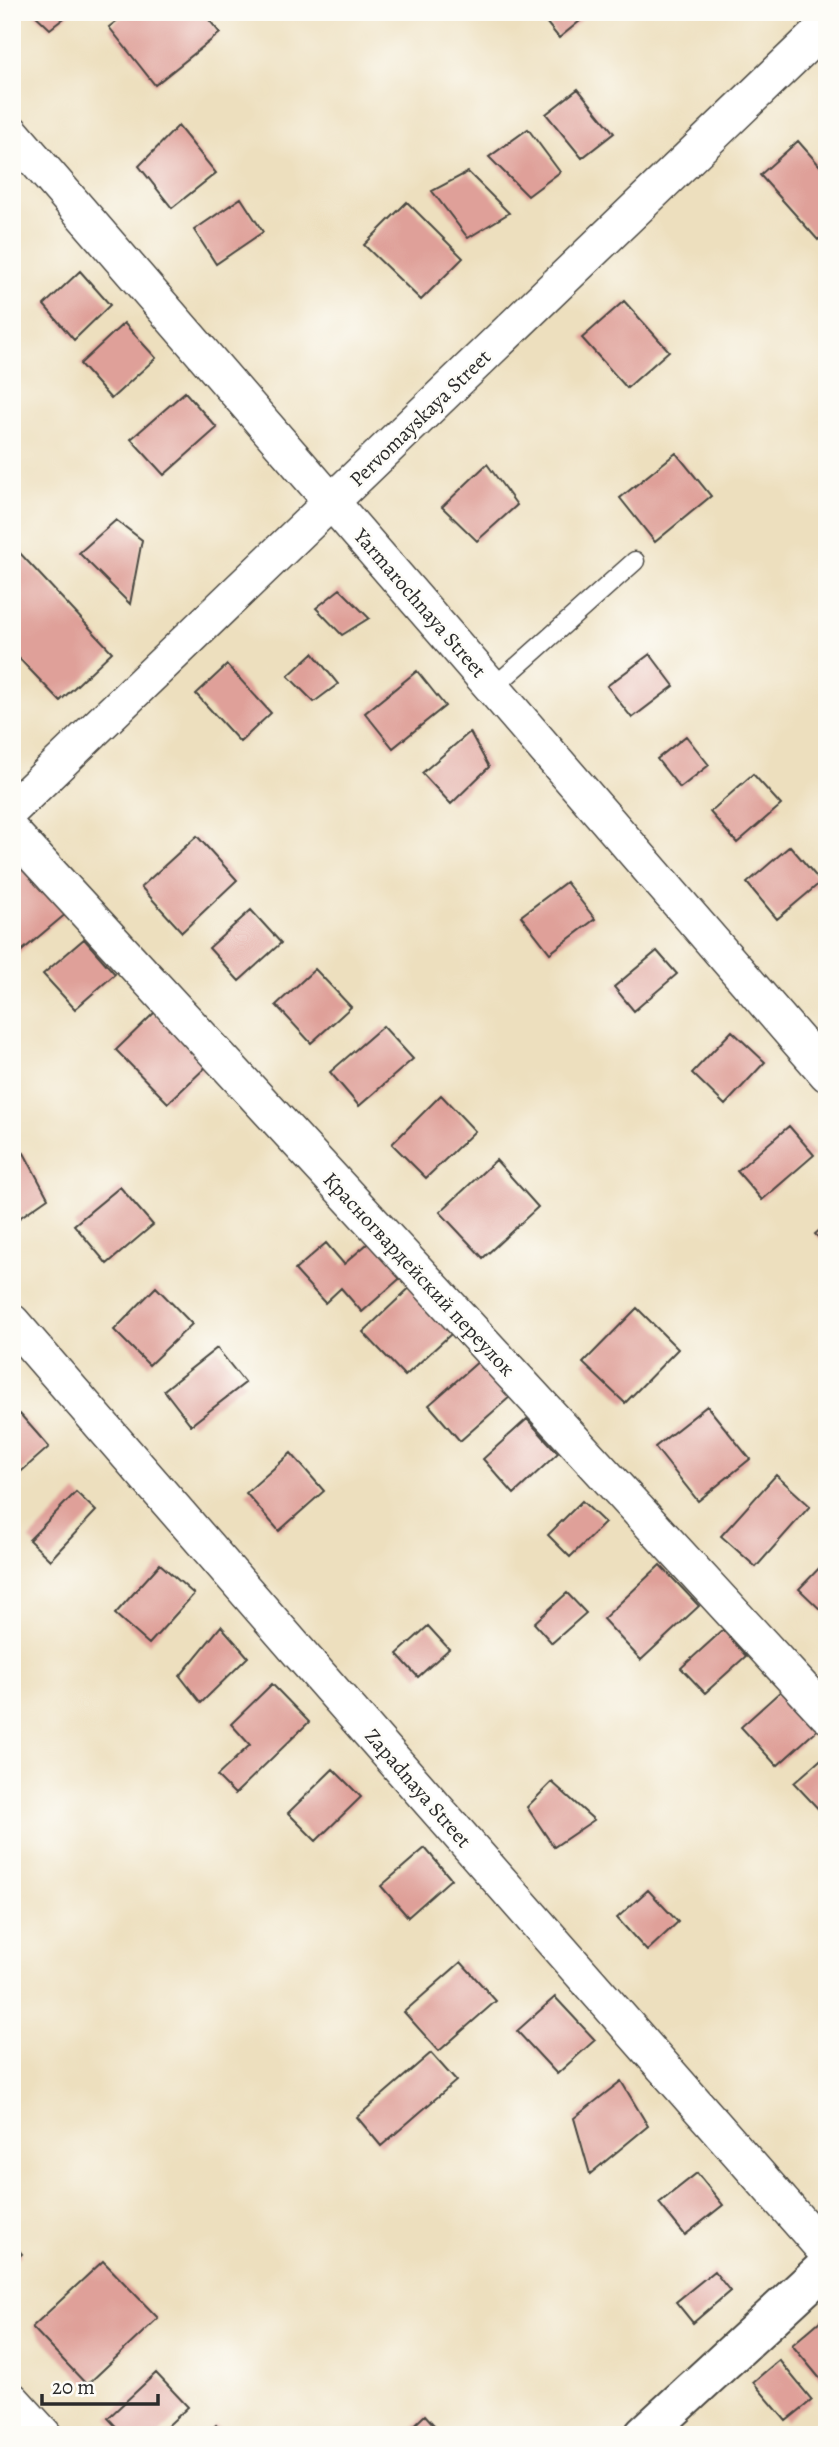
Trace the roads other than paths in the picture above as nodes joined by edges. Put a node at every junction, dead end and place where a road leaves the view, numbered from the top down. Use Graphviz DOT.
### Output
graph roads {
  1 [pos="827,25"];
  2 [pos="12,133"];
  3 [pos="332,503"];
  4 [pos="635,561"];
  5 [pos="493,688"];
  6 [pos="12,808"];
  7 [pos="12,832"];
  8 [pos="827,1074"];
  9 [pos="12,1322"];
  10 [pos="827,1715"];
  11 [pos="827,2253"];
  12 [pos="827,2266"];
  13 [pos="12,2400"];
  14 [pos="44,2435"];
  15 [pos="644,2435"];
  1 -- 3 [label="street, Pervomayskaya Street"];
  2 -- 3 [label="street, Yarmarochnaya Street"];
  3 -- 5 [label="street, Yarmarochnaya Street"];
  3 -- 6 [label="street, Pervomayskaya Street"];
  4 -- 5 [label="lane"];
  5 -- 8 [label="street, Yarmarochnaya Street"];
  7 -- 10 [label="street, Красногвардейский переулок"];
  9 -- 11 [label="street, Zapadnaya Street"];
  12 -- 15 [label="street"];
  13 -- 14 [label="street"];
}
